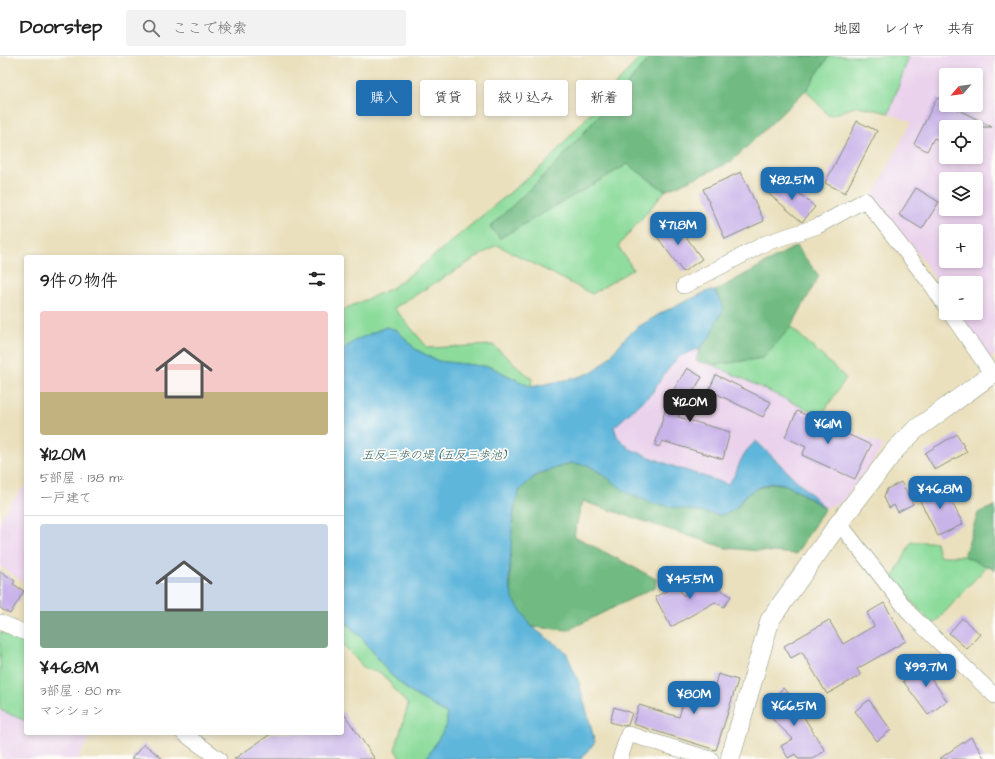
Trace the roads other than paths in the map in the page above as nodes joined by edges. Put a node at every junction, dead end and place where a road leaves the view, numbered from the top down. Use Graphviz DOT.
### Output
graph roads {
  1 [pos="684,286"];
  2 [pos="939,296"];
  3 [pos="955,320"];
  4 [pos="993,373"];
  5 [pos="839,523"];
  6 [pos="0,622"];
  7 [pos="24,632"];
  8 [pos="995,696"];
  9 [pos="186,735"];
  10 [pos="219,759"];
  11 [pos="620,759"];
  12 [pos="711,759"];
  13 [pos="730,759"];
  1 -- 2 [label="street"];
  3 -- 4 [label="street"];
  4 -- 5 [label="street"];
  5 -- 8 [label="street"];
  5 -- 13 [label="street"];
  6 -- 7 [label="street"];
  9 -- 10 [label="street"];
  11 -- 12 [label="street"];
}
